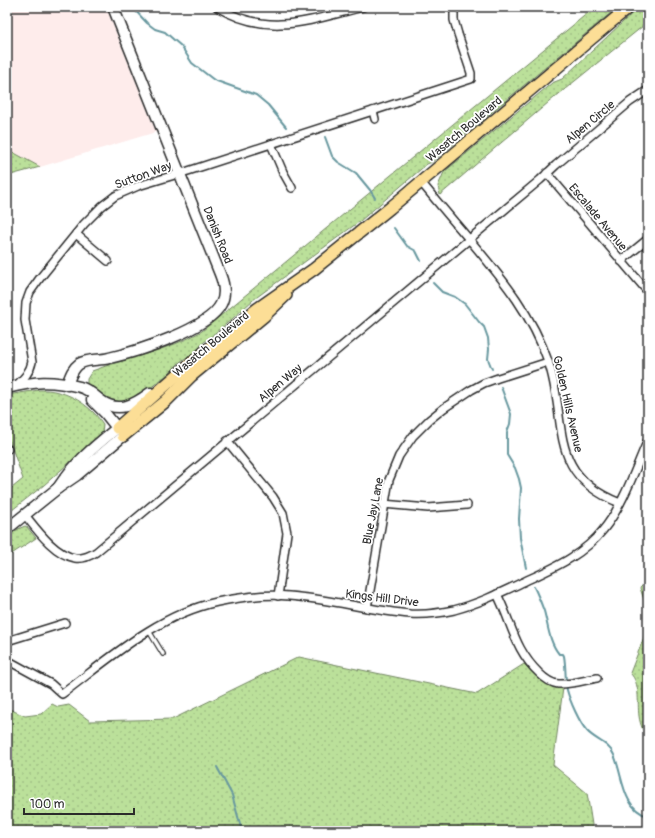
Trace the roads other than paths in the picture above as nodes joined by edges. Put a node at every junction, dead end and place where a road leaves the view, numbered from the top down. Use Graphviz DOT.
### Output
graph roads {
  1 [pos="113,7"];
  2 [pos="217,7"];
  3 [pos="363,7"];
  4 [pos="454,7"];
  5 [pos="629,7"];
  6 [pos="648,90"];
  7 [pos="373,111"];
  8 [pos="375,119"];
  9 [pos="271,144"];
  10 [pos="179,173"];
  11 [pos="547,173"];
  12 [pos="421,182"];
  13 [pos="292,188"];
  14 [pos="76,234"];
  15 [pos="469,239"];
  16 [pos="648,239"];
  17 [pos="108,261"];
  18 [pos="621,261"];
  19 [pos="648,292"];
  20 [pos="548,362"];
  21 [pos="187,373"];
  22 [pos="67,385"];
  23 [pos="12,386"];
  24 [pos="120,432"];
  25 [pos="648,440"];
  26 [pos="227,441"];
  27 [pos="620,503"];
  28 [pos="384,504"];
  29 [pos="467,505"];
  30 [pos="25,515"];
  31 [pos="7,529"];
  32 [pos="497,594"];
  33 [pos="278,596"];
  34 [pos="367,608"];
  35 [pos="65,623"];
  36 [pos="149,631"];
  37 [pos="7,641"];
  38 [pos="163,654"];
  39 [pos="7,660"];
  40 [pos="598,678"];
  1 -- 10 [label="street, Danish Road"];
  2 -- 3 [label="street"];
  4 -- 7 [label="street, Sutton Way"];
  5 -- 12 [label="main road, Wasatch Boulevard"];
  6 -- 11 [label="street, Alpen Circle"];
  7 -- 8 [label="street"];
  7 -- 9 [label="street, Sutton Way"];
  9 -- 10 [label="street, Sutton Way"];
  9 -- 13 [label="street"];
  10 -- 14 [label="street, Sutton Way"];
  10 -- 22 [label="street, Danish Road"];
  11 -- 15 [label="street, Alpen Way"];
  11 -- 18 [label="street, Escalade Avenue"];
  12 -- 15 [label="street, Golden Hills Avenue"];
  12 -- 21 [label="main road, Wasatch Boulevard"];
  14 -- 17 [label="street"];
  14 -- 23 [label="street, Sutton Way"];
  15 -- 20 [label="street, Golden Hills Avenue"];
  15 -- 26 [label="street, Alpen Way"];
  16 -- 18 [label="street"];
  18 -- 19 [label="street, Escalade Avenue"];
  20 -- 27 [label="street, Golden Hills Avenue"];
  20 -- 28 [label="street, Blue Jay Lane"];
  21 -- 22 [label="street, Wasatch Boulevard"];
  21 -- 24 [label="main road, Wasatch Boulevard"];
  22 -- 23 [label="street, Wasatch Boulevard"];
  22 -- 24 [label="street, Wasatch Boulevard"];
  24 -- 30 [label="street"];
  25 -- 27 [label="street, Kings Hill Drive"];
  26 -- 30 [label="street, Alpen Way"];
  26 -- 33 [label="street"];
  27 -- 32 [label="street, Kings Hill Drive"];
  28 -- 29 [label="street"];
  28 -- 34 [label="street, Blue Jay Lane"];
  30 -- 31 [label="street"];
  32 -- 34 [label="street, Kings Hill Drive"];
  32 -- 40 [label="street"];
  33 -- 34 [label="street, Kings Hill Drive"];
  33 -- 36 [label="street, Kings Hill Drive"];
  35 -- 37 [label="street"];
  36 -- 38 [label="lane"];
  36 -- 39 [label="street, Kings Hill Drive"];
}
